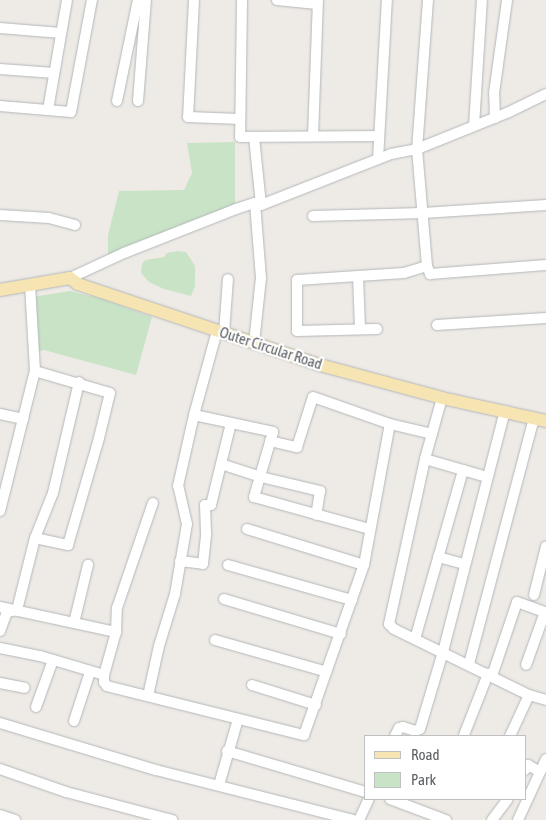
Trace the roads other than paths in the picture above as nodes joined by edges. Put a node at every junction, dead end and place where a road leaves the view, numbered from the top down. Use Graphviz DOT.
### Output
graph roads {
  1 [pos="67,0"];
  2 [pos="92,0"];
  3 [pos="138,0"];
  4 [pos="146,0"];
  5 [pos="194,0"];
  6 [pos="242,0"];
  7 [pos="277,0"];
  8 [pos="387,0"];
  9 [pos="428,0"];
  10 [pos="482,0"];
  11 [pos="507,0"];
  12 [pos="317,2"];
  13 [pos="0,28"];
  14 [pos="61,33"];
  15 [pos="0,69"];
  16 [pos="54,73"];
  17 [pos="546,94"];
  18 [pos="117,102"];
  19 [pos="138,102"];
  20 [pos="0,106"];
  21 [pos="48,110"];
  22 [pos="495,118"];
  23 [pos="240,119"];
  24 [pos="474,126"];
  25 [pos="313,136"];
  26 [pos="379,136"];
  27 [pos="254,137"];
  28 [pos="417,148"];
  29 [pos="378,159"];
  30 [pos="258,204"];
  31 [pos="546,205"];
  32 [pos="423,213"];
  33 [pos="0,215"];
  34 [pos="313,216"];
  35 [pos="75,225"];
  36 [pos="546,264"];
  37 [pos="427,266"];
  38 [pos="358,276"];
  39 [pos="70,278"];
  40 [pos="228,279"];
  41 [pos="30,285"];
  42 [pos="0,290"];
  43 [pos="546,318"];
  44 [pos="437,325"];
  45 [pos="360,329"];
  46 [pos="377,329"];
  47 [pos="220,332"];
  48 [pos="254,343"];
  49 [pos="35,371"];
  50 [pos="79,382"];
  51 [pos="442,398"];
  52 [pos="505,411"];
  53 [pos="0,414"];
  54 [pos="194,415"];
  55 [pos="23,419"];
  56 [pos="540,420"];
  57 [pos="231,423"];
  58 [pos="390,424"];
  59 [pos="432,434"];
  60 [pos="270,441"];
  61 [pos="425,459"];
  62 [pos="221,464"];
  63 [pos="463,470"];
  64 [pos="260,477"];
  65 [pos="487,477"];
  66 [pos="153,502"];
  67 [pos="0,511"];
  68 [pos="316,514"];
  69 [pos="248,528"];
  70 [pos="369,529"];
  71 [pos="35,538"];
  72 [pos="545,553"];
  73 [pos="438,557"];
  74 [pos="180,561"];
  75 [pos="465,564"];
  76 [pos="88,565"];
  77 [pos="228,565"];
  78 [pos="364,565"];
  79 [pos="534,595"];
  80 [pos="224,599"];
  81 [pos="352,600"];
  82 [pos="0,607"];
  83 [pos="17,610"];
  84 [pos="74,623"];
  85 [pos="0,631"];
  86 [pos="116,632"];
  87 [pos="341,634"];
  88 [pos="542,634"];
  89 [pos="415,639"];
  90 [pos="215,640"];
  91 [pos="0,648"];
  92 [pos="443,652"];
  93 [pos="53,660"];
  94 [pos="469,664"];
  95 [pos="526,665"];
  96 [pos="90,672"];
  97 [pos="327,672"];
  98 [pos="490,675"];
  99 [pos="104,676"];
  100 [pos="0,683"];
  101 [pos="252,685"];
  102 [pos="25,688"];
  103 [pos="529,694"];
  104 [pos="148,696"];
  105 [pos="546,700"];
  106 [pos="316,705"];
  107 [pos="36,708"];
  108 [pos="238,719"];
  109 [pos="74,721"];
  110 [pos="0,723"];
  111 [pos="396,735"];
  112 [pos="464,735"];
  113 [pos="510,735"];
  114 [pos="227,751"];
  115 [pos="546,759"];
  116 [pos="526,768"];
  117 [pos="0,769"];
  118 [pos="540,772"];
  119 [pos="219,785"];
  120 [pos="364,792"];
  121 [pos="369,800"];
  122 [pos="393,800"];
  123 [pos="507,800"];
  124 [pos="0,815"];
  125 [pos="15,820"];
  126 [pos="172,820"];
  127 [pos="354,820"];
  128 [pos="359,820"];
  129 [pos="446,820"];
  130 [pos="492,820"];
  131 [pos="518,820"];
  1 -- 14 [label="street"];
  2 -- 21 [label="street"];
  3 -- 18 [label="street"];
  4 -- 19 [label="street"];
  5 -- 23 [label="street"];
  6 -- 23 [label="street"];
  7 -- 12 [label="street"];
  8 -- 26 [label="street"];
  9 -- 28 [label="street"];
  10 -- 24 [label="street"];
  11 -- 22 [label="street"];
  12 -- 25 [label="street"];
  13 -- 14 [label="street"];
  14 -- 16 [label="street"];
  15 -- 16 [label="street"];
  16 -- 21 [label="street"];
  17 -- 22 [label="street"];
  20 -- 21 [label="street"];
  22 -- 24 [label="street"];
  23 -- 27 [label="street"];
  24 -- 28 [label="street"];
  25 -- 26 [label="street"];
  25 -- 27 [label="street"];
  26 -- 29 [label="street"];
  27 -- 30 [label="street"];
  28 -- 29 [label="street"];
  28 -- 32 [label="street"];
  29 -- 30 [label="street"];
  30 -- 39 [label="street"];
  30 -- 48 [label="street"];
  31 -- 32 [label="street"];
  32 -- 34 [label="street"];
  32 -- 37 [label="street"];
  33 -- 35 [label="street"];
  36 -- 37 [label="street"];
  37 -- 38 [label="street"];
  38 -- 45 [label="street"];
  38 -- 45 [label="street"];
  39 -- 41 [label="main road"];
  39 -- 47 [label="main road, Outer Circular Road"];
  40 -- 47 [label="street"];
  41 -- 42 [label="main road"];
  41 -- 49 [label="street"];
  43 -- 44 [label="street"];
  45 -- 46 [label="street"];
  47 -- 48 [label="main road, Outer Circular Road"];
  47 -- 54 [label="street"];
  48 -- 51 [label="main road, Outer Circular Road"];
  49 -- 50 [label="street"];
  49 -- 55 [label="street"];
  50 -- 71 [label="street"];
  50 -- 71 [label="street"];
  51 -- 52 [label="main road, Outer Circular Road"];
  51 -- 59 [label="street"];
  52 -- 56 [label="main road, Outer Circular Road"];
  52 -- 65 [label="street"];
  53 -- 55 [label="street"];
  54 -- 57 [label="street"];
  54 -- 74 [label="street"];
  55 -- 67 [label="street"];
  56 -- 94 [label="street"];
  57 -- 60 [label="street"];
  57 -- 62 [label="street"];
  58 -- 59 [label="street"];
  58 -- 60 [label="street"];
  58 -- 70 [label="street"];
  59 -- 61 [label="street"];
  60 -- 64 [label="street"];
  61 -- 63 [label="street"];
  61 -- 89 [label="street"];
  62 -- 64 [label="street"];
  62 -- 74 [label="street"];
  63 -- 65 [label="street"];
  63 -- 73 [label="street"];
  64 -- 68 [label="street"];
  64 -- 68 [label="street"];
  65 -- 75 [label="street"];
  66 -- 86 [label="street"];
  68 -- 70 [label="street"];
  69 -- 78 [label="street"];
  70 -- 78 [label="street"];
  71 -- 83 [label="street"];
  72 -- 79 [label="street"];
  73 -- 75 [label="street"];
  73 -- 89 [label="street"];
  74 -- 104 [label="street"];
  75 -- 92 [label="street"];
  76 -- 84 [label="street"];
  77 -- 81 [label="street"];
  78 -- 81 [label="street"];
  80 -- 87 [label="street"];
  81 -- 87 [label="street"];
  82 -- 83 [label="street"];
  83 -- 84 [label="street"];
  83 -- 85 [label="street"];
  84 -- 86 [label="street"];
  86 -- 99 [label="street"];
  87 -- 97 [label="street"];
  88 -- 95 [label="street"];
  88 -- 98 [label="street"];
  89 -- 92 [label="street"];
  90 -- 97 [label="street"];
  91 -- 93 [label="street"];
  92 -- 94 [label="street"];
  92 -- 111 [label="street"];
  93 -- 96 [label="street"];
  93 -- 107 [label="street"];
  94 -- 98 [label="street"];
  96 -- 99 [label="street"];
  96 -- 109 [label="street"];
  97 -- 106 [label="street"];
  98 -- 103 [label="street"];
  98 -- 112 [label="street"];
  99 -- 104 [label="street"];
  100 -- 102 [label="street"];
  101 -- 106 [label="street"];
  103 -- 105 [label="street"];
  103 -- 113 [label="street"];
  104 -- 108 [label="street"];
  106 -- 108 [label="street"];
  108 -- 114 [label="street"];
  110 -- 119 [label="street"];
  114 -- 119 [label="street"];
  114 -- 120 [label="street"];
  115 -- 118 [label="street"];
  116 -- 118 [label="street"];
  117 -- 126 [label="street"];
  118 -- 131 [label="street"];
  119 -- 127 [label="street"];
  121 -- 128 [label="street"];
  122 -- 129 [label="street"];
  123 -- 130 [label="street"];
  124 -- 125 [label="street"];
}
